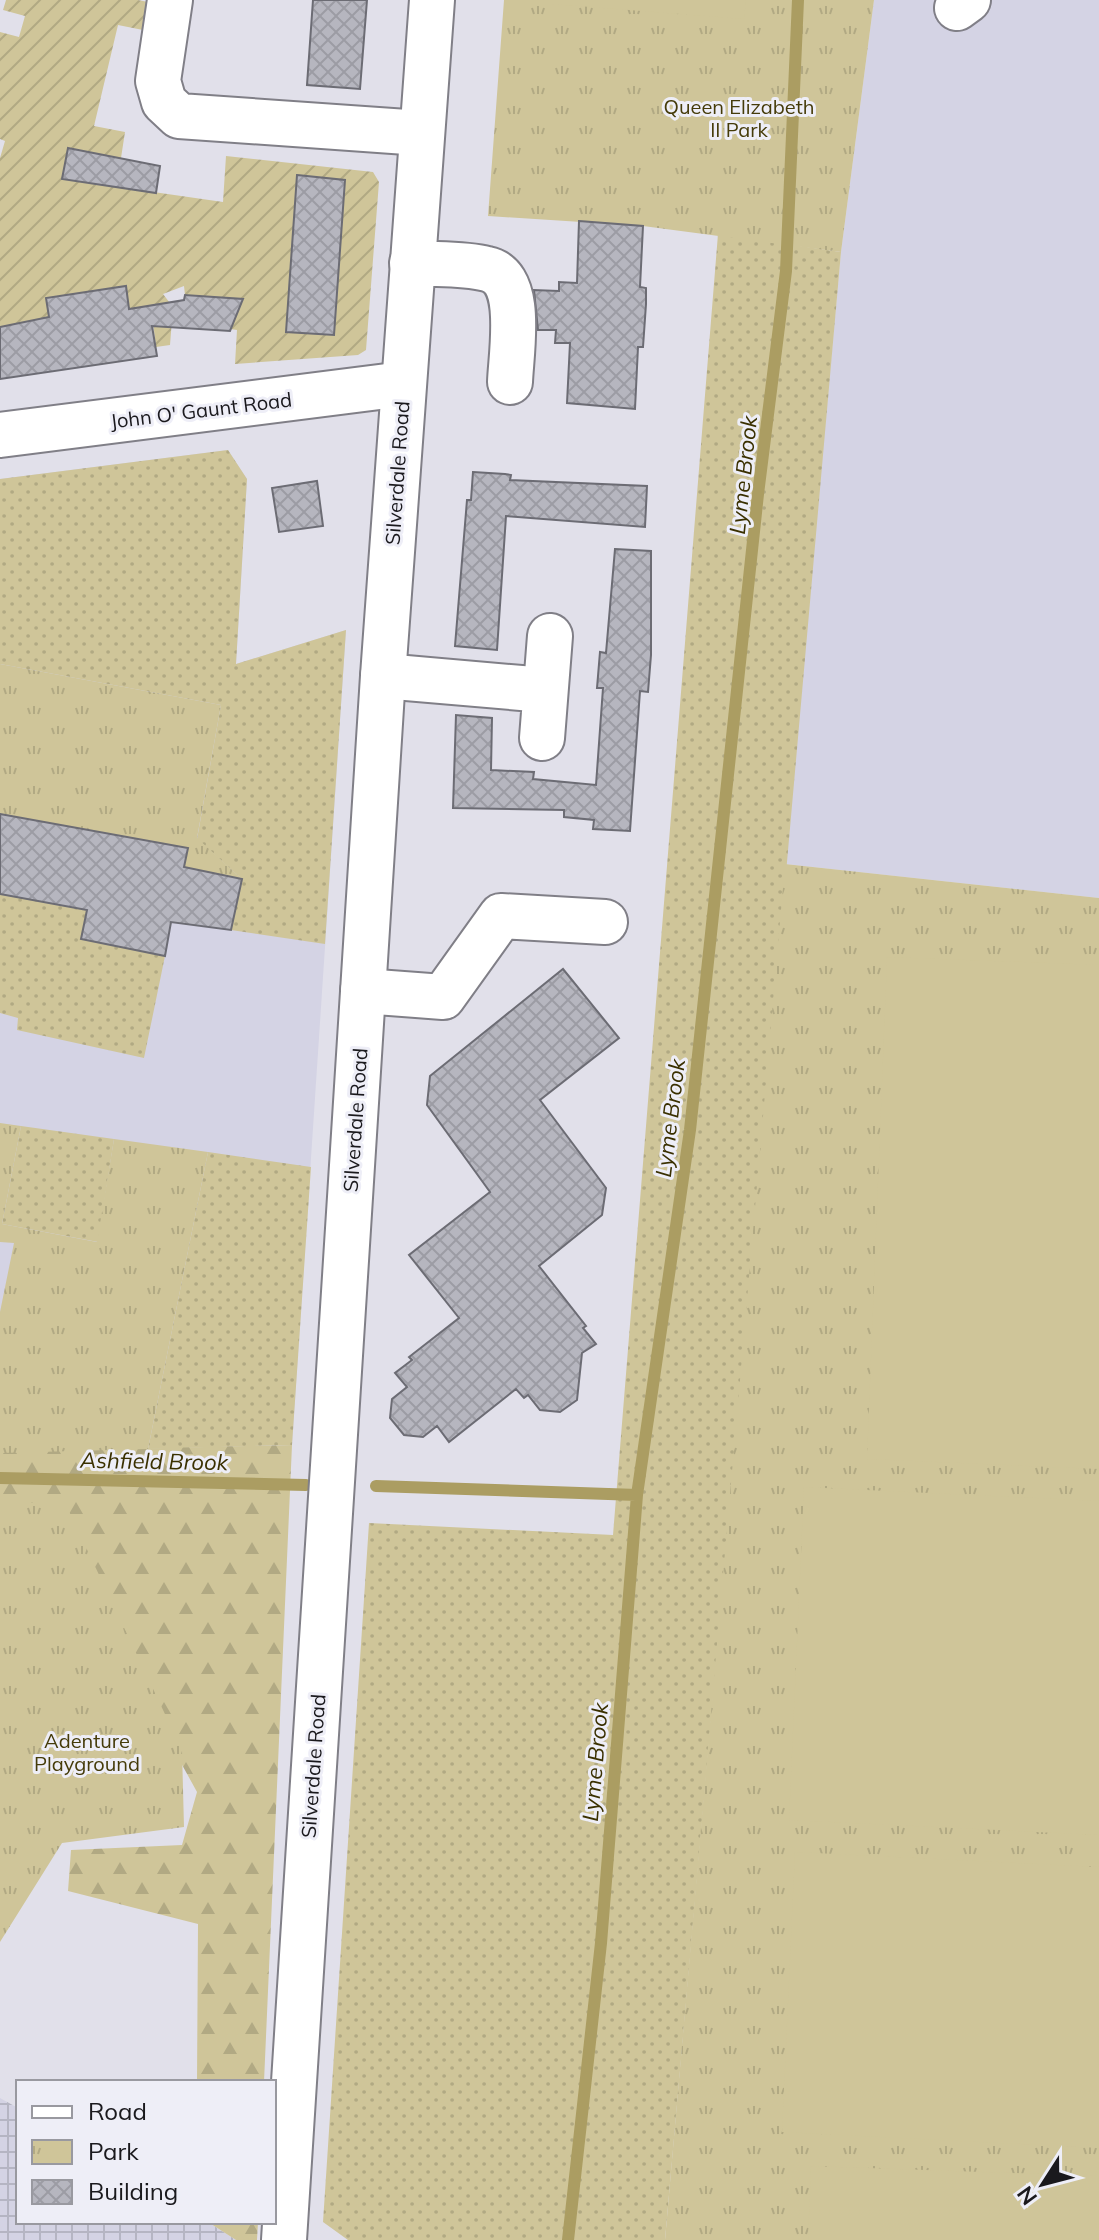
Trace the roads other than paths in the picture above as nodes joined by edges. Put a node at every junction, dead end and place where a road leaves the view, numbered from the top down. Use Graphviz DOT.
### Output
graph roads {
  1 [pos="170,0"];
  2 [pos="432,0"];
  3 [pos="421,133"];
  4 [pos="412,263"];
  5 [pos="510,382"];
  6 [pos="403,384"];
  7 [pos="0,435"];
  8 [pos="550,636"];
  9 [pos="383,676"];
  10 [pos="545,690"];
  11 [pos="542,738"];
  12 [pos="605,922"];
  13 [pos="363,991"];
  14 [pos="284,2240"];
  1 -- 3 [label="main road"];
  2 -- 3 [label="main road, Silverdale Road"];
  3 -- 4 [label="main road, Silverdale Road"];
  4 -- 5 [label="main road"];
  4 -- 6 [label="main road, Silverdale Road"];
  6 -- 7 [label="main road, John O' Gaunt Road"];
  6 -- 9 [label="main road, Silverdale Road"];
  8 -- 10 [label="main road"];
  9 -- 10 [label="main road"];
  9 -- 13 [label="main road, Silverdale Road"];
  10 -- 11 [label="main road"];
  12 -- 13 [label="main road"];
  13 -- 14 [label="main road, Silverdale Road"];
}
